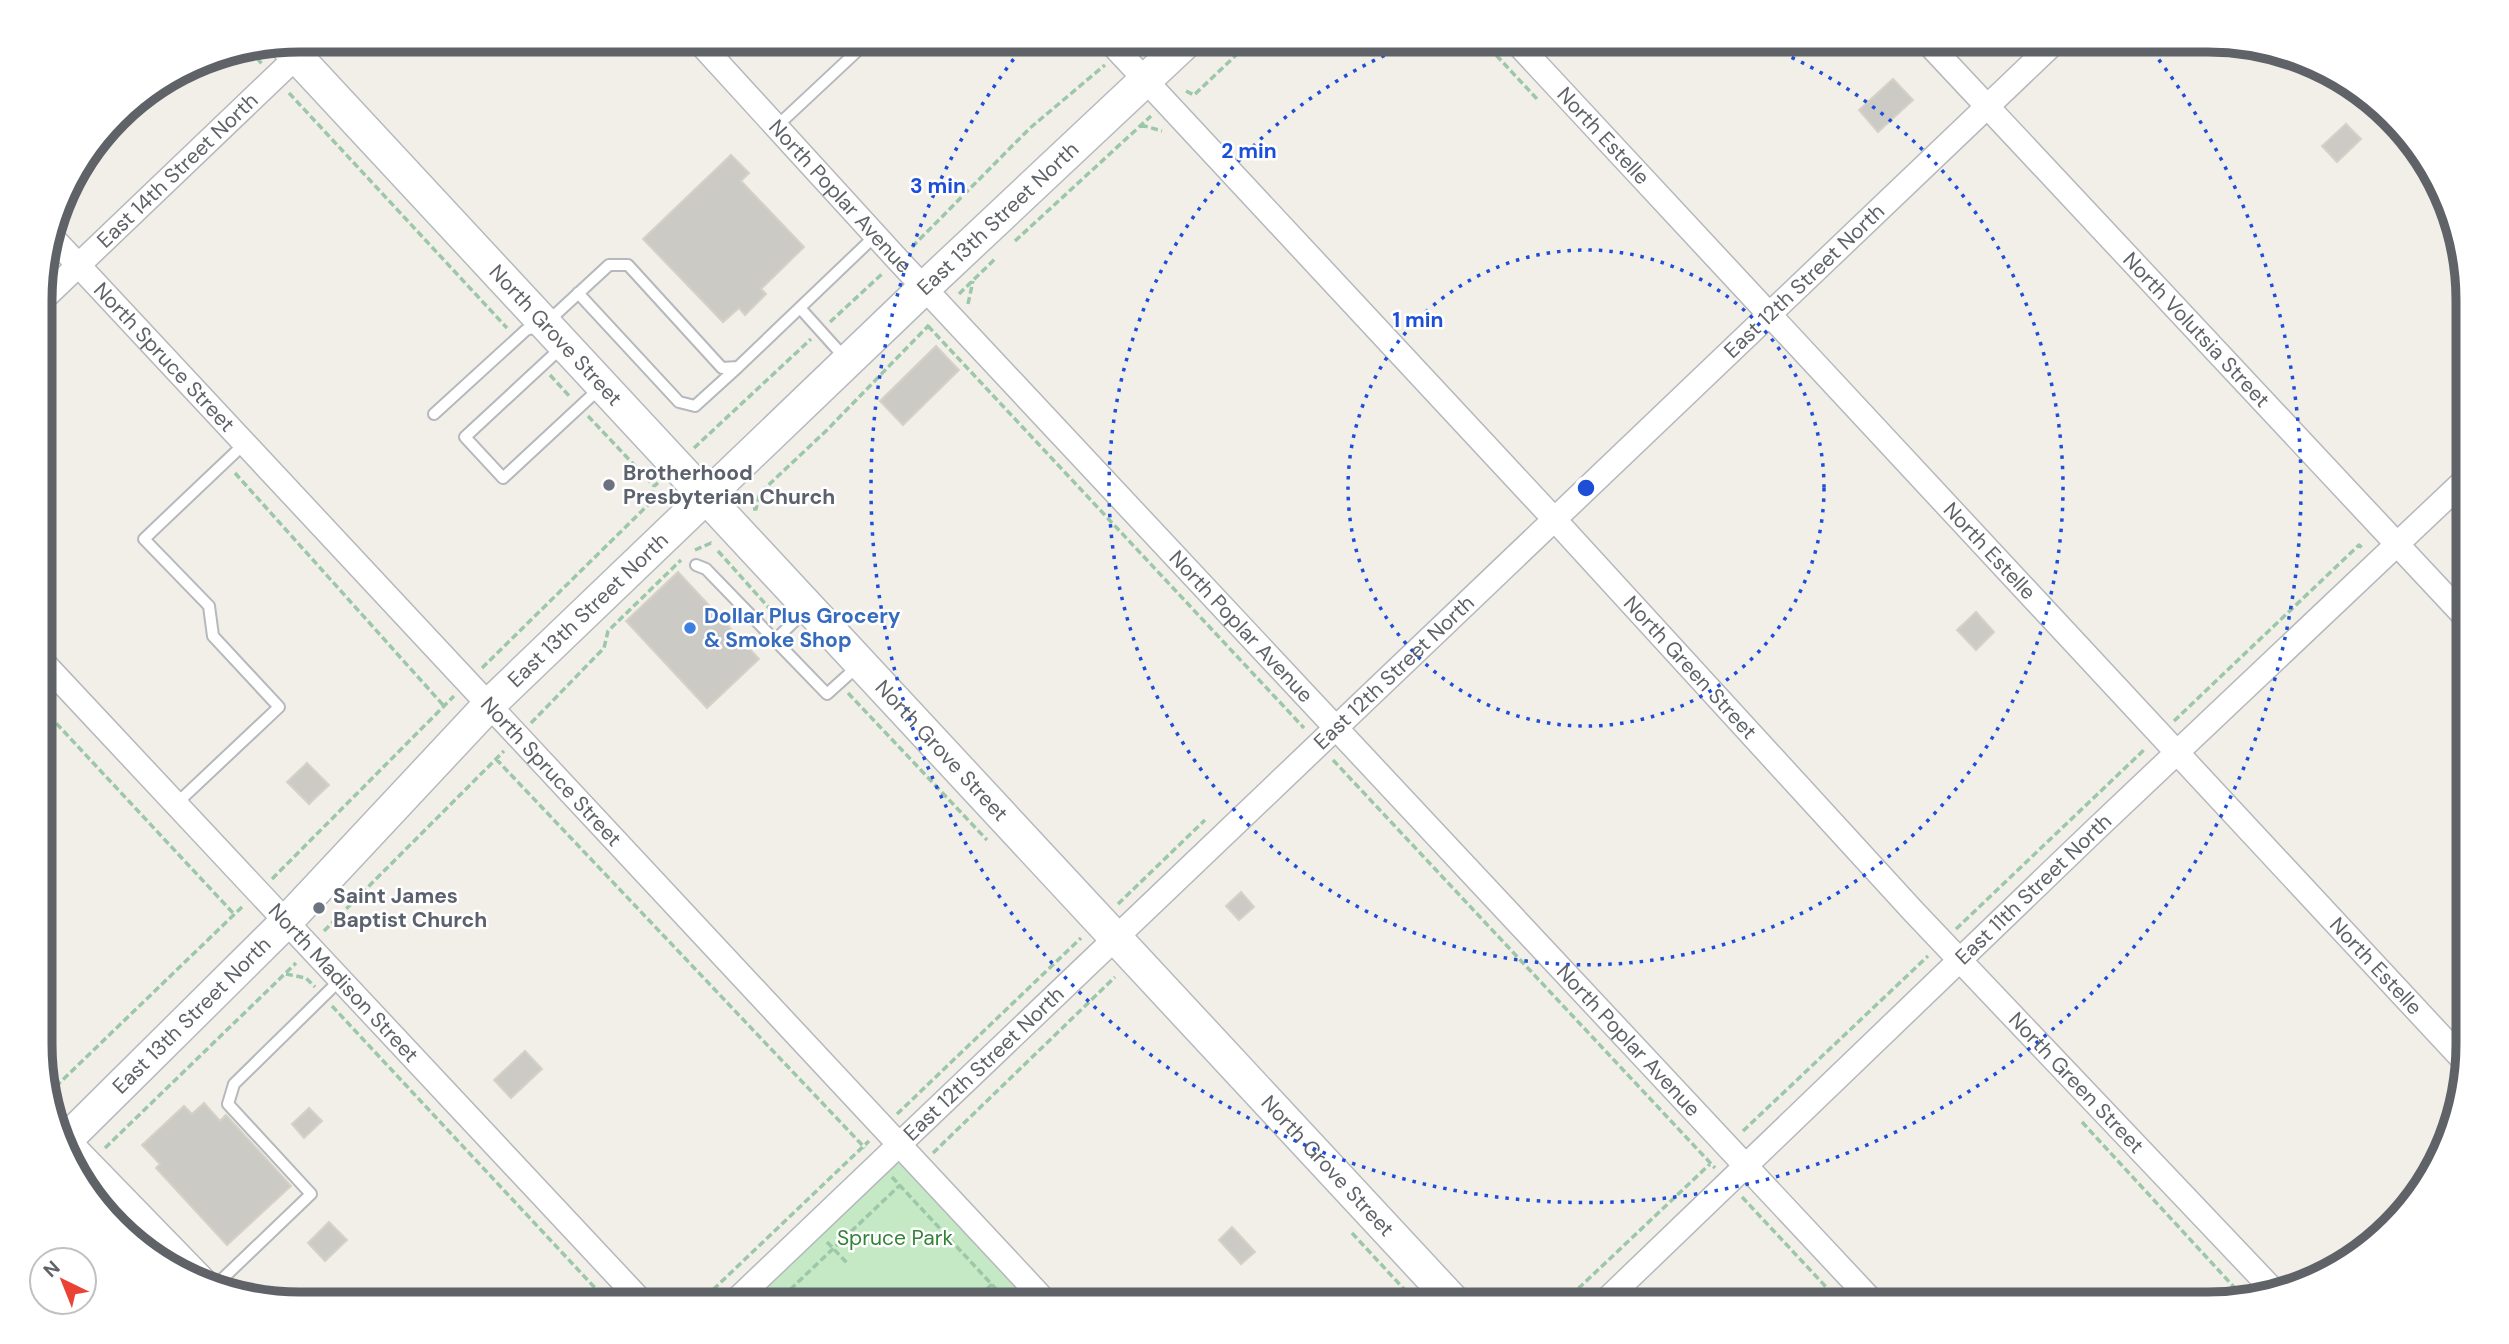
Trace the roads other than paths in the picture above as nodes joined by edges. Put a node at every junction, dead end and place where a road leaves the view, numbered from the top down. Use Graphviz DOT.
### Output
graph roads {
  1 [pos="707,52"];
  2 [pos="856,52"];
  3 [pos="1119,52"];
  4 [pos="1174,52"];
  5 [pos="1525,52"];
  6 [pos="1936,52"];
  7 [pos="2044,52"];
  8 [pos="292,54"];
  9 [pos="1144,79"];
  10 [pos="1987,107"];
  11 [pos="777,127"];
  12 [pos="876,236"];
  13 [pos="59,244"];
  14 [pos="78,265"];
  15 [pos="53,289"];
  16 [pos="578,293"];
  17 [pos="934,299"];
  18 [pos="800,308"];
  19 [pos="1770,314"];
  20 [pos="541,344"];
  21 [pos="848,361"];
  22 [pos="737,368"];
  23 [pos="591,397"];
  24 [pos="434,414"];
  25 [pos="244,444"];
  26 [pos="2456,489"];
  27 [pos="705,498"];
  28 [pos="1555,520"];
  29 [pos="2398,545"];
  30 [pos="696,565"];
  31 [pos="2456,607"];
  32 [pos="798,618"];
  33 [pos="775,640"];
  34 [pos="52,672"];
  35 [pos="850,673"];
  36 [pos="478,694"];
  37 [pos="1336,727"];
  38 [pos="2177,753"];
  39 [pos="176,804"];
  40 [pos="286,922"];
  41 [pos="1097,939"];
  42 [pos="1960,960"];
  43 [pos="340,981"];
  44 [pos="2456,1052"];
  45 [pos="70,1135"];
  46 [pos="901,1143"];
  47 [pos="76,1150"];
  48 [pos="1746,1166"];
  49 [pos="189,1265"];
  50 [pos="223,1279"];
  51 [pos="2268,1284"];
  52 [pos="633,1292"];
  53 [pos="745,1292"];
  54 [pos="1037,1292"];
  55 [pos="1444,1292"];
  56 [pos="1614,1292"];
  57 [pos="1864,1292"];
  1 -- 11 [label="street, North Poplar Avenue"];
  2 -- 11 [label="lane"];
  3 -- 9 [label="street, North Green Street"];
  4 -- 9 [label="street, East 13th Street North"];
  5 -- 19 [label="street, North Estelle"];
  6 -- 10 [label="street, North Volutsia Street"];
  7 -- 10 [label="street, East 12th Street North"];
  8 -- 14 [label="street, East 14th Street North"];
  8 -- 20 [label="street, North Grove Street"];
  9 -- 17 [label="street, East 13th Street North"];
  9 -- 28 [label="street, North Green Street"];
  10 -- 19 [label="street, East 12th Street North"];
  10 -- 29 [label="street, North Volutsia Street"];
  11 -- 12 [label="street, North Poplar Avenue"];
  12 -- 17 [label="street, North Poplar Avenue"];
  12 -- 18 [label="lane"];
  13 -- 14 [label="street, North Spruce Street"];
  14 -- 15 [label="street, East 14th Street North"];
  14 -- 25 [label="street, North Spruce Street"];
  16 -- 20 [label="lane"];
  16 -- 22 [label="lane"];
  16 -- 22 [label="lane"];
  17 -- 21 [label="street, East 13th Street North"];
  17 -- 37 [label="street, North Poplar Avenue"];
  18 -- 21 [label="lane"];
  18 -- 22 [label="lane"];
  19 -- 28 [label="street, East 12th Street North"];
  19 -- 38 [label="street, North Estelle"];
  20 -- 23 [label="street, North Grove Street"];
  20 -- 23 [label="lane"];
  20 -- 24 [label="lane"];
  21 -- 27 [label="street, East 13th Street North"];
  23 -- 27 [label="street, North Grove Street"];
  25 -- 36 [label="street, North Spruce Street"];
  25 -- 39 [label="lane"];
  26 -- 29 [label="street, East 11th Street North"];
  27 -- 32 [label="street, North Grove Street"];
  27 -- 36 [label="street, East 13th Street North"];
  28 -- 37 [label="street, East 12th Street North"];
  28 -- 42 [label="street, North Green Street"];
  29 -- 31 [label="street, North Volutsia Street"];
  29 -- 38 [label="street, East 11th Street North"];
  30 -- 33 [label="lane"];
  32 -- 33 [label="lane"];
  32 -- 35 [label="street, North Grove Street"];
  33 -- 35 [label="lane"];
  34 -- 39 [label="street, North Madison Street"];
  35 -- 41 [label="street, North Grove Street"];
  36 -- 40 [label="street, East 13th Street North"];
  36 -- 46 [label="street, North Spruce Street"];
  37 -- 41 [label="street, East 12th Street North"];
  37 -- 48 [label="street, North Poplar Avenue"];
  38 -- 42 [label="street, East 11th Street North"];
  38 -- 44 [label="street, North Estelle"];
  39 -- 40 [label="street, North Madison Street"];
  40 -- 43 [label="street, North Madison Street"];
  40 -- 45 [label="street, East 13th Street North"];
  41 -- 46 [label="street, East 12th Street North"];
  41 -- 55 [label="street, North Grove Street"];
  42 -- 48 [label="street, East 11th Street North"];
  42 -- 51 [label="street, North Green Street"];
  43 -- 50 [label="lane"];
  43 -- 52 [label="street, North Madison Street"];
  46 -- 53 [label="street, East 12th Street North"];
  46 -- 54 [label="street, North Spruce Street"];
  47 -- 49 [label="street"];
  48 -- 56 [label="street, East 11th Street North"];
  48 -- 57 [label="street, North Poplar Avenue"];
}
